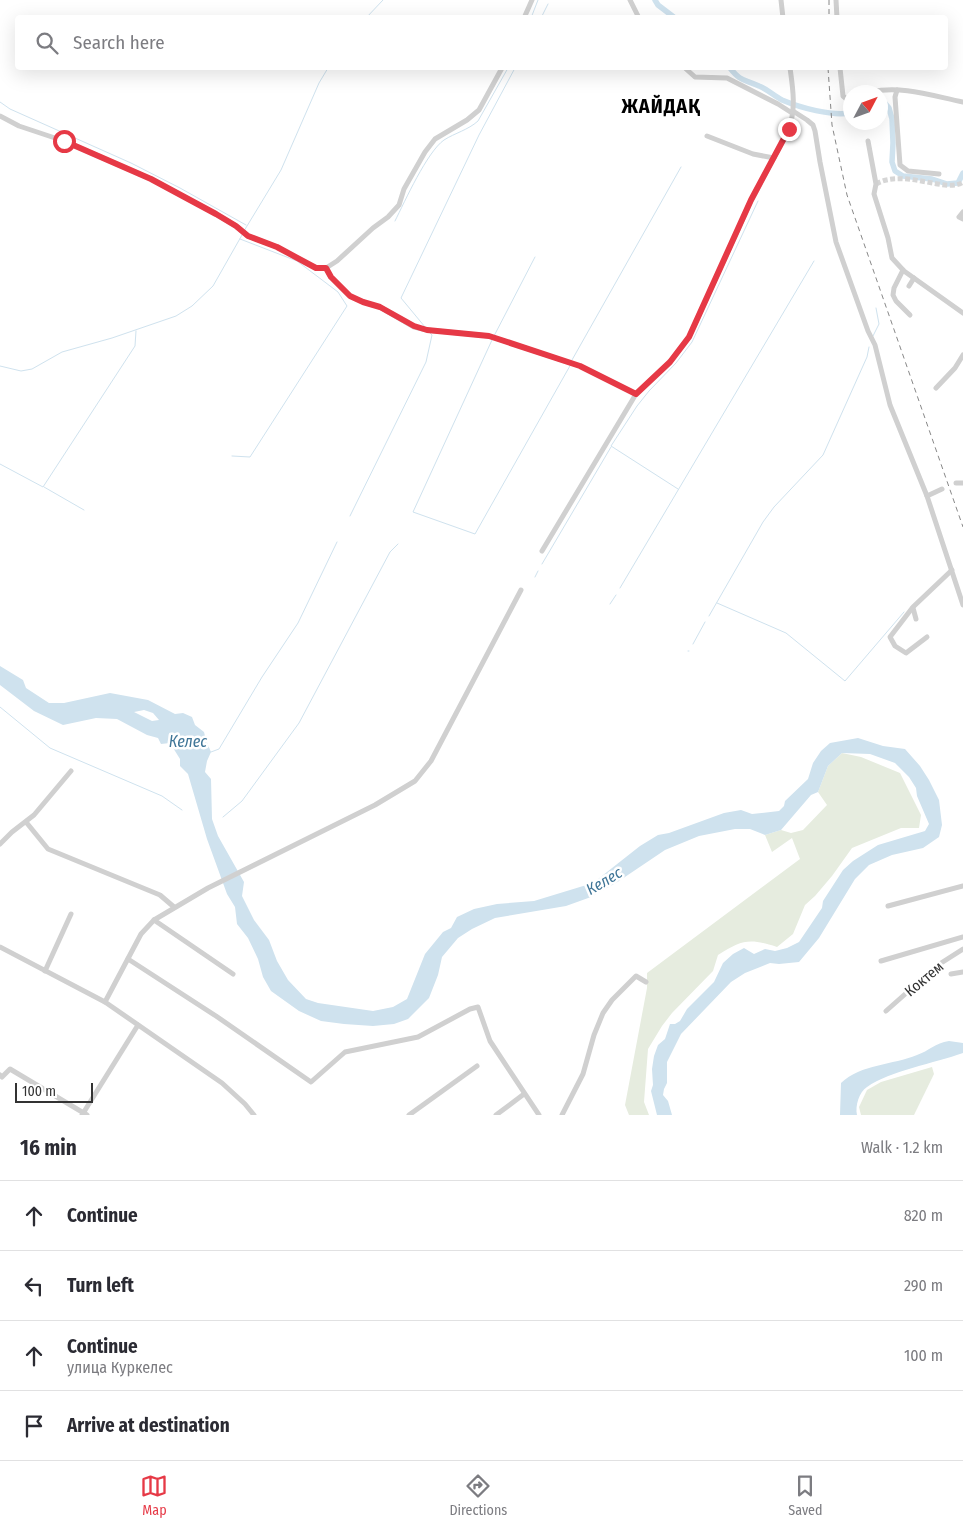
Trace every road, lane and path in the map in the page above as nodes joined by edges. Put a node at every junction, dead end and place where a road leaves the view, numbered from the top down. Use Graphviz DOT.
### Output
graph roads {
  1 [pos="532,0"];
  2 [pos="630,0"];
  3 [pos="781,0"];
  4 [pos="836,0"];
  5 [pos="525,15"];
  6 [pos="638,15"];
  7 [pos="783,15"];
  8 [pos="837,15"];
  9 [pos="501,70"];
  10 [pos="687,70"];
  11 [pos="790,70"];
  12 [pos="840,70"];
  13 [pos="897,90"];
  14 [pos="888,91"];
  15 [pos="843,96"];
  16 [pos="963,102"];
  17 [pos="793,110"];
  18 [pos="0,116"];
  19 [pos="707,136"];
  20 [pos="868,142"];
  21 [pos="774,158"];
  22 [pos="939,174"];
  23 [pos="963,212"];
  24 [pos="963,219"];
  25 [pos="326,268"];
  26 [pos="903,270"];
  27 [pos="914,278"];
  28 [pos="909,286"];
  29 [pos="963,313"];
  30 [pos="910,315"];
  31 [pos="963,355"];
  32 [pos="936,388"];
  33 [pos="636,394"];
  34 [pos="963,483"];
  35 [pos="956,484"];
  36 [pos="942,489"];
  37 [pos="927,496"];
  38 [pos="542,551"];
  39 [pos="952,570"];
  40 [pos="520,590"];
  41 [pos="963,604"];
  42 [pos="913,607"];
  43 [pos="916,619"];
  44 [pos="927,638"];
  45 [pos="71,771"];
  46 [pos="26,822"];
  47 [pos="0,844"];
  48 [pos="963,886"];
  49 [pos="888,906"];
  50 [pos="174,907"];
  51 [pos="70,914"];
  52 [pos="154,920"];
  53 [pos="963,937"];
  54 [pos="0,948"];
  55 [pos="963,948"];
  56 [pos="128,959"];
  57 [pos="881,960"];
  58 [pos="45,971"];
  59 [pos="963,972"];
  60 [pos="233,974"];
  61 [pos="951,974"];
  62 [pos="646,982"];
  63 [pos="105,1002"];
  64 [pos="886,1011"];
  65 [pos="138,1025"];
  66 [pos="476,1066"];
  67 [pos="0,1075"];
  68 [pos="524,1094"];
  69 [pos="84,1114"];
  70 [pos="254,1115"];
  71 [pos="409,1115"];
  72 [pos="496,1115"];
  73 [pos="538,1115"];
  74 [pos="562,1115"];
  1 -- 5 [label="street"];
  2 -- 6 [label="street"];
  3 -- 7 [label="street"];
  4 -- 8 [label="street"];
  9 -- 25 [label="street"];
  10 -- 17 [label="street"];
  11 -- 17 [label="street"];
  12 -- 15 [label="street"];
  13 -- 14 [label="street"];
  13 -- 16 [label="street"];
  13 -- 22 [label="street"];
  17 -- 21 [label="street"];
  17 -- 37 [label="street"];
  18 -- 25 [label="street"];
  19 -- 21 [label="street"];
  20 -- 26 [label="street"];
  21 -- 33 [label="street"];
  23 -- 24 [label="street"];
  25 -- 33 [label="street"];
  26 -- 27 [label="street"];
  26 -- 30 [label="street"];
  27 -- 28 [label="street"];
  27 -- 29 [label="street"];
  31 -- 32 [label="street"];
  33 -- 38 [label="street"];
  34 -- 35 [label="street"];
  36 -- 37 [label="street"];
  37 -- 39 [label="street"];
  39 -- 41 [label="street"];
  39 -- 42 [label="street"];
  40 -- 50 [label="street"];
  42 -- 43 [label="street"];
  42 -- 44 [label="street"];
  45 -- 46 [label="street"];
  46 -- 47 [label="street"];
  46 -- 50 [label="street"];
  48 -- 49 [label="street"];
  50 -- 52 [label="street"];
  51 -- 58 [label="street"];
  52 -- 56 [label="street"];
  52 -- 60 [label="street"];
  53 -- 57 [label="street, Коктем"];
  54 -- 58 [label="street"];
  55 -- 64 [label="street, Коктем"];
  56 -- 63 [label="street"];
  56 -- 68 [label="street"];
  58 -- 63 [label="street"];
  59 -- 61 [label="street, Коктем"];
  62 -- 74 [label="street"];
  63 -- 65 [label="street"];
  65 -- 69 [label="street"];
  65 -- 70 [label="street"];
  66 -- 71 [label="street"];
  67 -- 69 [label="street"];
  68 -- 72 [label="street"];
  68 -- 73 [label="street"];
}
